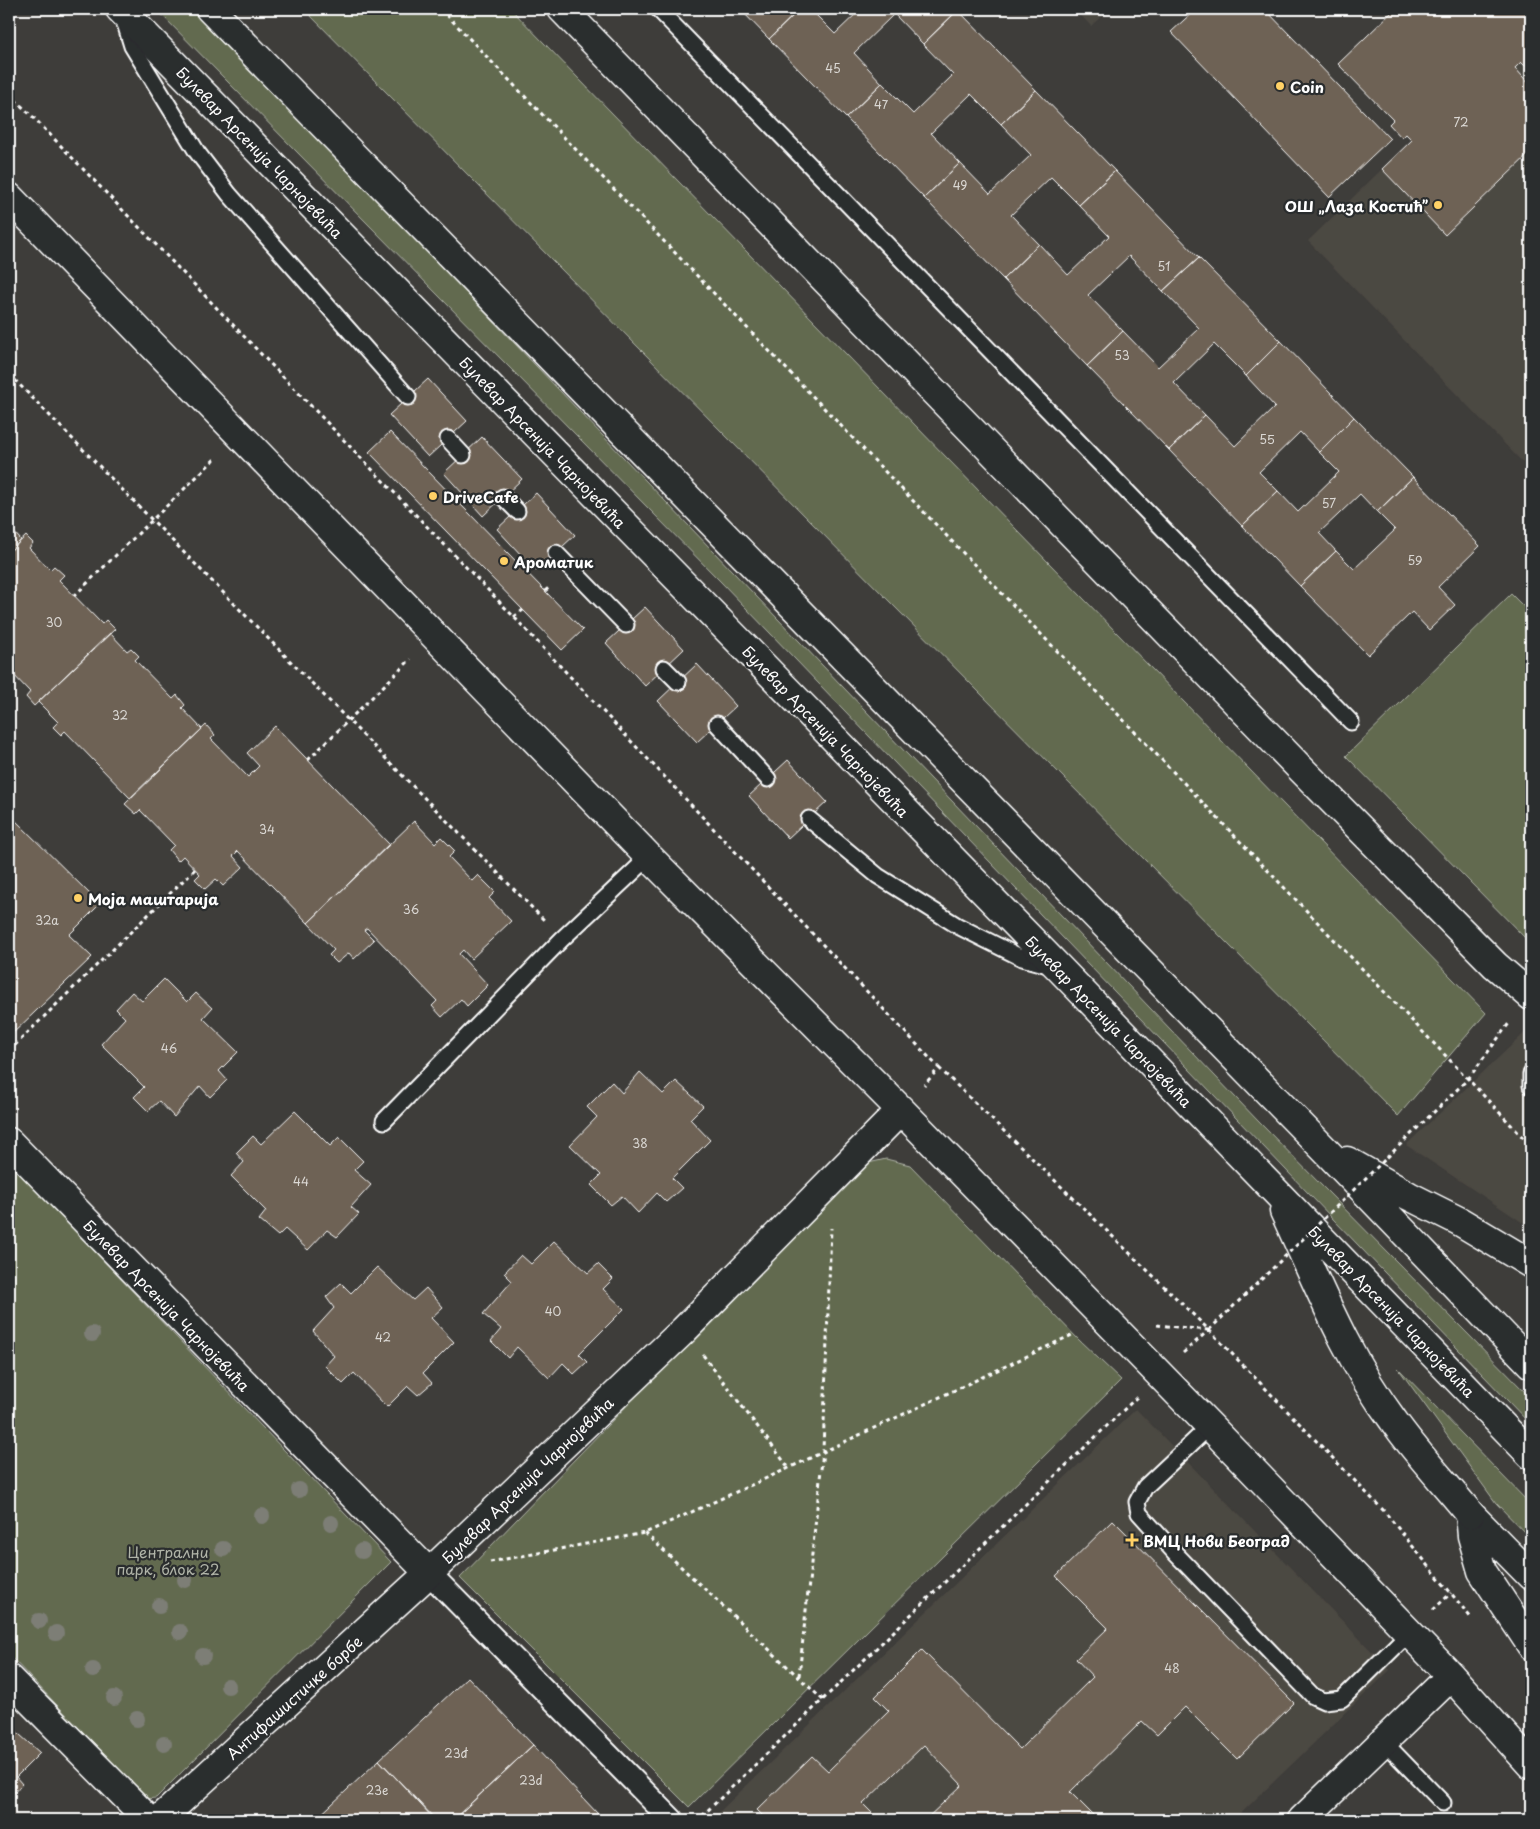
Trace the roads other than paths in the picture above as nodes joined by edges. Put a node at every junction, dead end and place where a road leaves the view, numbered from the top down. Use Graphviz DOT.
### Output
graph roads {
  1 [pos="120,9"];
  2 [pos="210,9"];
  3 [pos="562,9"];
  4 [pos="658,9"];
  5 [pos="9,196"];
  6 [pos="408,397"];
  7 [pos="448,439"];
  8 [pos="463,455"];
  9 [pos="503,497"];
  10 [pos="517,511"];
  11 [pos="556,553"];
  12 [pos="626,625"];
  13 [pos="664,668"];
  14 [pos="678,682"];
  15 [pos="1351,722"];
  16 [pos="717,724"];
  17 [pos="768,779"];
  18 [pos="809,819"];
  19 [pos="649,857"];
  20 [pos="1058,967"];
  21 [pos="1531,996"];
  22 [pos="1531,1074"];
  23 [pos="1531,1086"];
  24 [pos="901,1110"];
  25 [pos="384,1121"];
  26 [pos="9,1142"];
  27 [pos="1324,1149"];
  28 [pos="1275,1192"];
  29 [pos="1531,1264"];
  30 [pos="1531,1364"];
  31 [pos="1210,1426"];
  32 [pos="1531,1455"];
  33 [pos="1470,1514"];
  34 [pos="429,1573"];
  35 [pos="1531,1576"];
  36 [pos="1408,1633"];
  37 [pos="1531,1644"];
  38 [pos="1451,1676"];
  39 [pos="9,1679"];
  40 [pos="1383,1741"];
  41 [pos="1531,1765"];
  42 [pos="1444,1804"];
  43 [pos="148,1820"];
  44 [pos="159,1820"];
  45 [pos="672,1820"];
  46 [pos="1302,1820"];
  1 -- 6 [label="lane"];
  1 -- 20 [label="main road, Булевар Арсенија Чарнојевића"];
  2 -- 27 [label="main road"];
  3 -- 21 [label="main road"];
  4 -- 15 [label="lane"];
  5 -- 19 [label="main road"];
  7 -- 8 [label="lane"];
  9 -- 10 [label="lane"];
  11 -- 12 [label="lane"];
  13 -- 14 [label="lane"];
  16 -- 17 [label="lane"];
  18 -- 20 [label="lane"];
  19 -- 24 [label="main road"];
  19 -- 25 [label="lane"];
  20 -- 28 [label="main road, Булевар Арсенија Чарнојевића"];
  22 -- 23 [label="lane"];
  24 -- 31 [label="main road"];
  24 -- 34 [label="main road, Булевар Арсенија Чарнојевића"];
  26 -- 34 [label="main road, Булевар Арсенија Чарнојевића"];
  27 -- 29 [label="main road"];
  27 -- 30 [label="main road"];
  28 -- 32 [label="main road, Булевар Арсенија Чарнојевића"];
  28 -- 33 [label="main road"];
  31 -- 36 [label="main road"];
  31 -- 36 [label="lane"];
  33 -- 35 [label="main road"];
  33 -- 37 [label="main road"];
  34 -- 44 [label="main road, Антифашистичке борбе"];
  34 -- 45 [label="street"];
  36 -- 38 [label="main road"];
  38 -- 40 [label="main road"];
  38 -- 41 [label="main road"];
  39 -- 43 [label="main road"];
  40 -- 42 [label="lane"];
  40 -- 46 [label="main road"];
}
